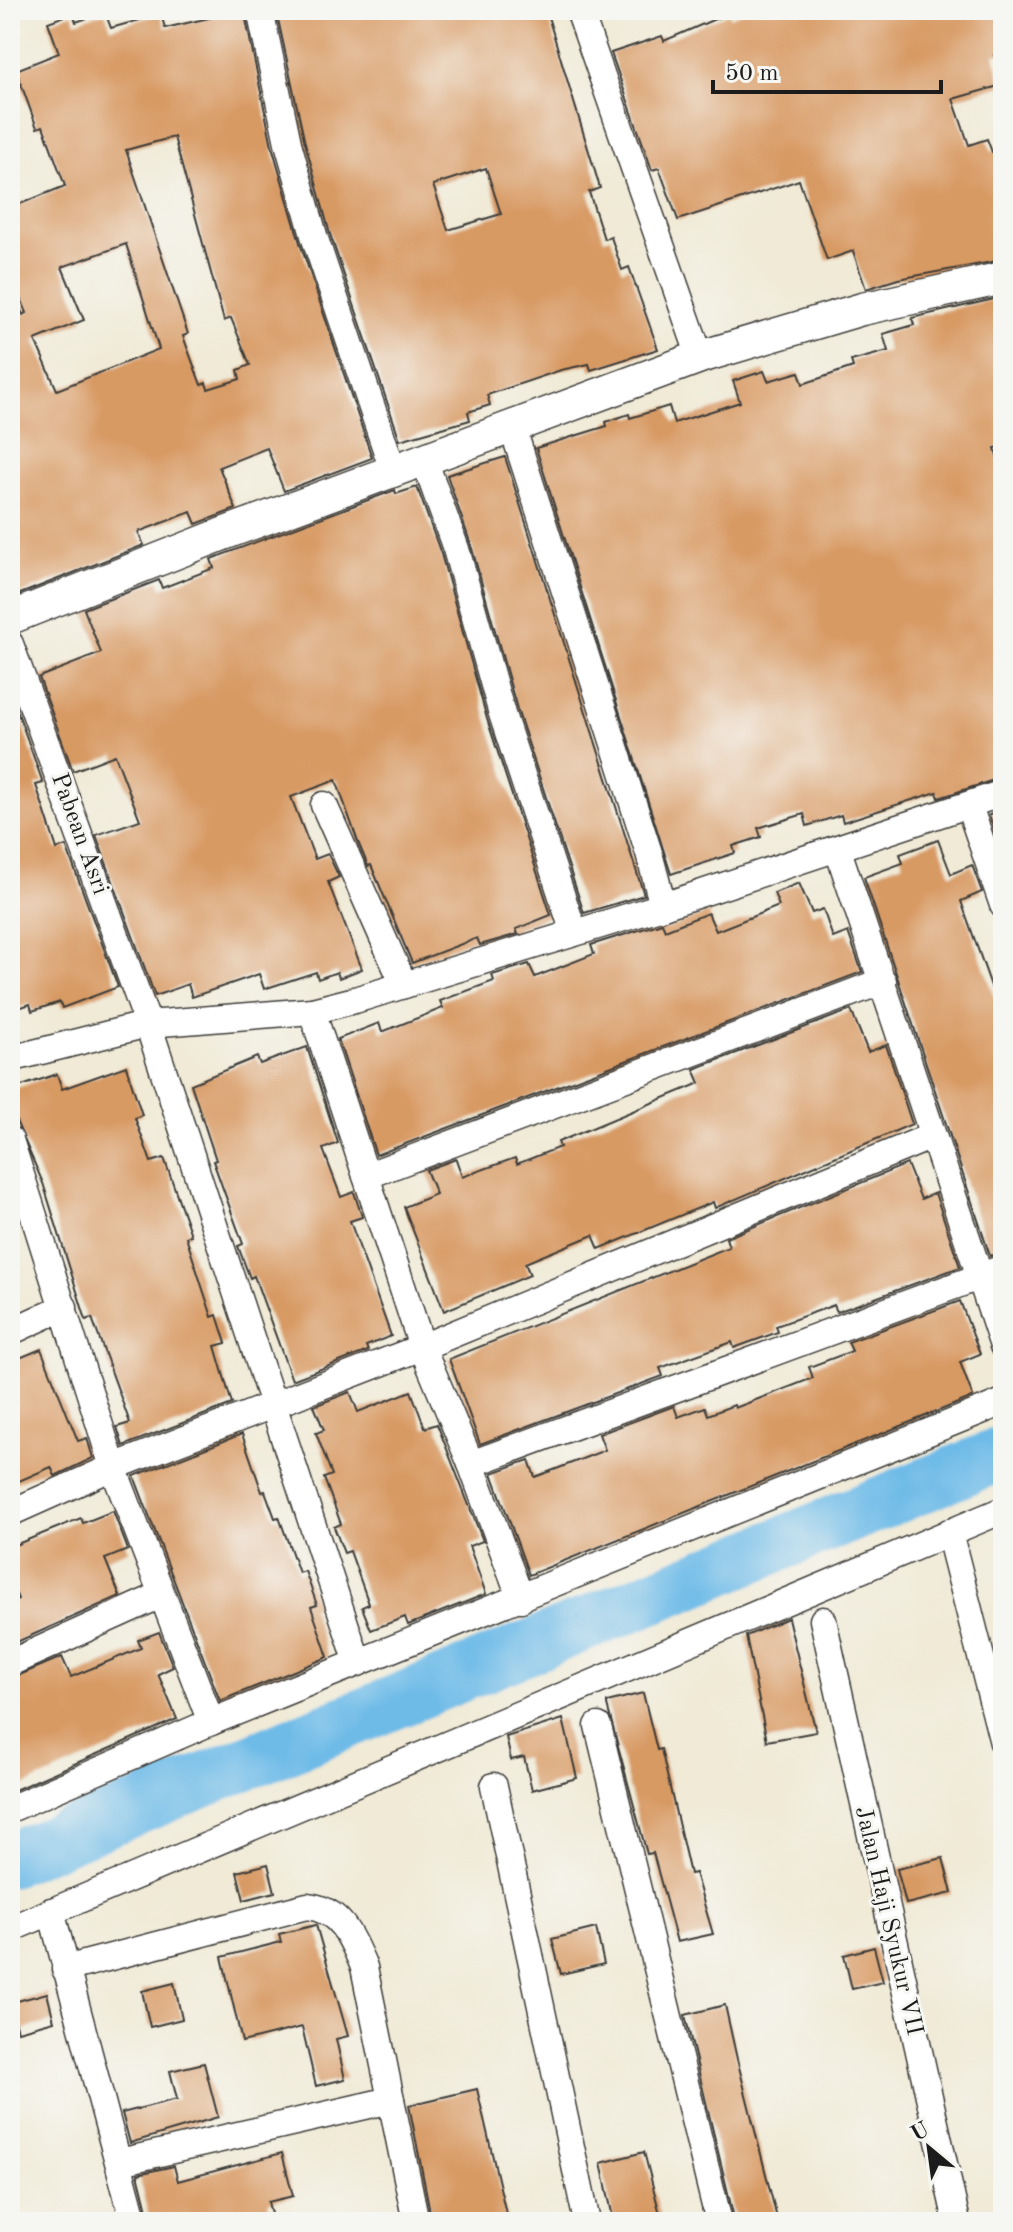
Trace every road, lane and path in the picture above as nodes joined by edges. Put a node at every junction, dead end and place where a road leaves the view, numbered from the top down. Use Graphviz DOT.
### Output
graph roads {
  1 [pos="260,10"];
  2 [pos="579,10"];
  3 [pos="1003,278"];
  4 [pos="700,357"];
  5 [pos="512,426"];
  6 [pos="424,459"];
  7 [pos="393,470"];
  8 [pos="10,618"];
  9 [pos="10,644"];
  10 [pos="1003,793"];
  11 [pos="324,805"];
  12 [pos="969,806"];
  13 [pos="838,850"];
  14 [pos="1003,905"];
  15 [pos="663,906"];
  16 [pos="574,933"];
  17 [pos="883,981"];
  18 [pos="404,985"];
  19 [pos="312,1011"];
  20 [pos="148,1024"];
  21 [pos="10,1059"];
  22 [pos="932,1136"];
  23 [pos="12,1151"];
  24 [pos="366,1176"];
  25 [pos="1003,1268"];
  26 [pos="977,1278"];
  27 [pos="64,1307"];
  28 [pos="10,1332"];
  29 [pos="1003,1346"];
  30 [pos="422,1347"];
  31 [pos="1003,1402"];
  32 [pos="273,1406"];
  33 [pos="471,1464"];
  34 [pos="113,1467"];
  35 [pos="1003,1510"];
  36 [pos="10,1513"];
  37 [pos="949,1532"];
  38 [pos="161,1595"];
  39 [pos="521,1599"];
  40 [pos="823,1620"];
  41 [pos="10,1663"];
  42 [pos="358,1663"];
  43 [pos="211,1722"];
  44 [pos="598,1726"];
  45 [pos="1003,1743"];
  46 [pos="494,1786"];
  47 [pos="10,1809"];
  48 [pos="51,1911"];
  49 [pos="10,1929"];
  50 [pos="65,1969"];
  51 [pos="391,2100"];
  52 [pos="120,2162"];
  53 [pos="134,2222"];
  54 [pos="416,2222"];
  55 [pos="587,2222"];
  56 [pos="719,2222"];
  57 [pos="957,2222"];
  1 -- 7 [label="street"];
  2 -- 4 [label="street"];
  3 -- 4 [label="street"];
  4 -- 5 [label="street"];
  5 -- 6 [label="street"];
  5 -- 15 [label="street"];
  6 -- 7 [label="street"];
  6 -- 16 [label="street"];
  7 -- 8 [label="street"];
  9 -- 20 [label="street, Pabean Asri"];
  10 -- 12 [label="street"];
  11 -- 18 [label="street"];
  12 -- 13 [label="street"];
  12 -- 14 [label="street"];
  13 -- 15 [label="street"];
  13 -- 17 [label="street"];
  15 -- 16 [label="street"];
  16 -- 18 [label="street"];
  17 -- 22 [label="street"];
  17 -- 24 [label="street"];
  18 -- 19 [label="street"];
  19 -- 20 [label="street"];
  19 -- 24 [label="street"];
  20 -- 21 [label="street"];
  20 -- 32 [label="street, Pabean Asri"];
  22 -- 26 [label="street"];
  22 -- 30 [label="street"];
  23 -- 27 [label="street"];
  24 -- 30 [label="street"];
  25 -- 26 [label="street"];
  26 -- 29 [label="street"];
  26 -- 33 [label="street"];
  27 -- 28 [label="street"];
  27 -- 34 [label="street"];
  30 -- 32 [label="street"];
  30 -- 33 [label="street"];
  31 -- 39 [label="street"];
  32 -- 34 [label="street"];
  32 -- 42 [label="street, Pabean Asri"];
  33 -- 39 [label="street"];
  34 -- 36 [label="street"];
  34 -- 38 [label="street"];
  35 -- 37 [label="street"];
  37 -- 45 [label="street"];
  37 -- 48 [label="street"];
  38 -- 41 [label="street"];
  38 -- 43 [label="street"];
  39 -- 42 [label="street"];
  40 -- 57 [label="street, Jalan Haji Syukur VII"];
  42 -- 43 [label="street"];
  43 -- 47 [label="street"];
  44 -- 56 [label="street"];
  46 -- 55 [label="street"];
  48 -- 49 [label="street"];
  48 -- 50 [label="street"];
  50 -- 51 [label="street"];
  50 -- 52 [label="street"];
  51 -- 52 [label="street"];
  51 -- 54 [label="street"];
  52 -- 53 [label="street"];
}
